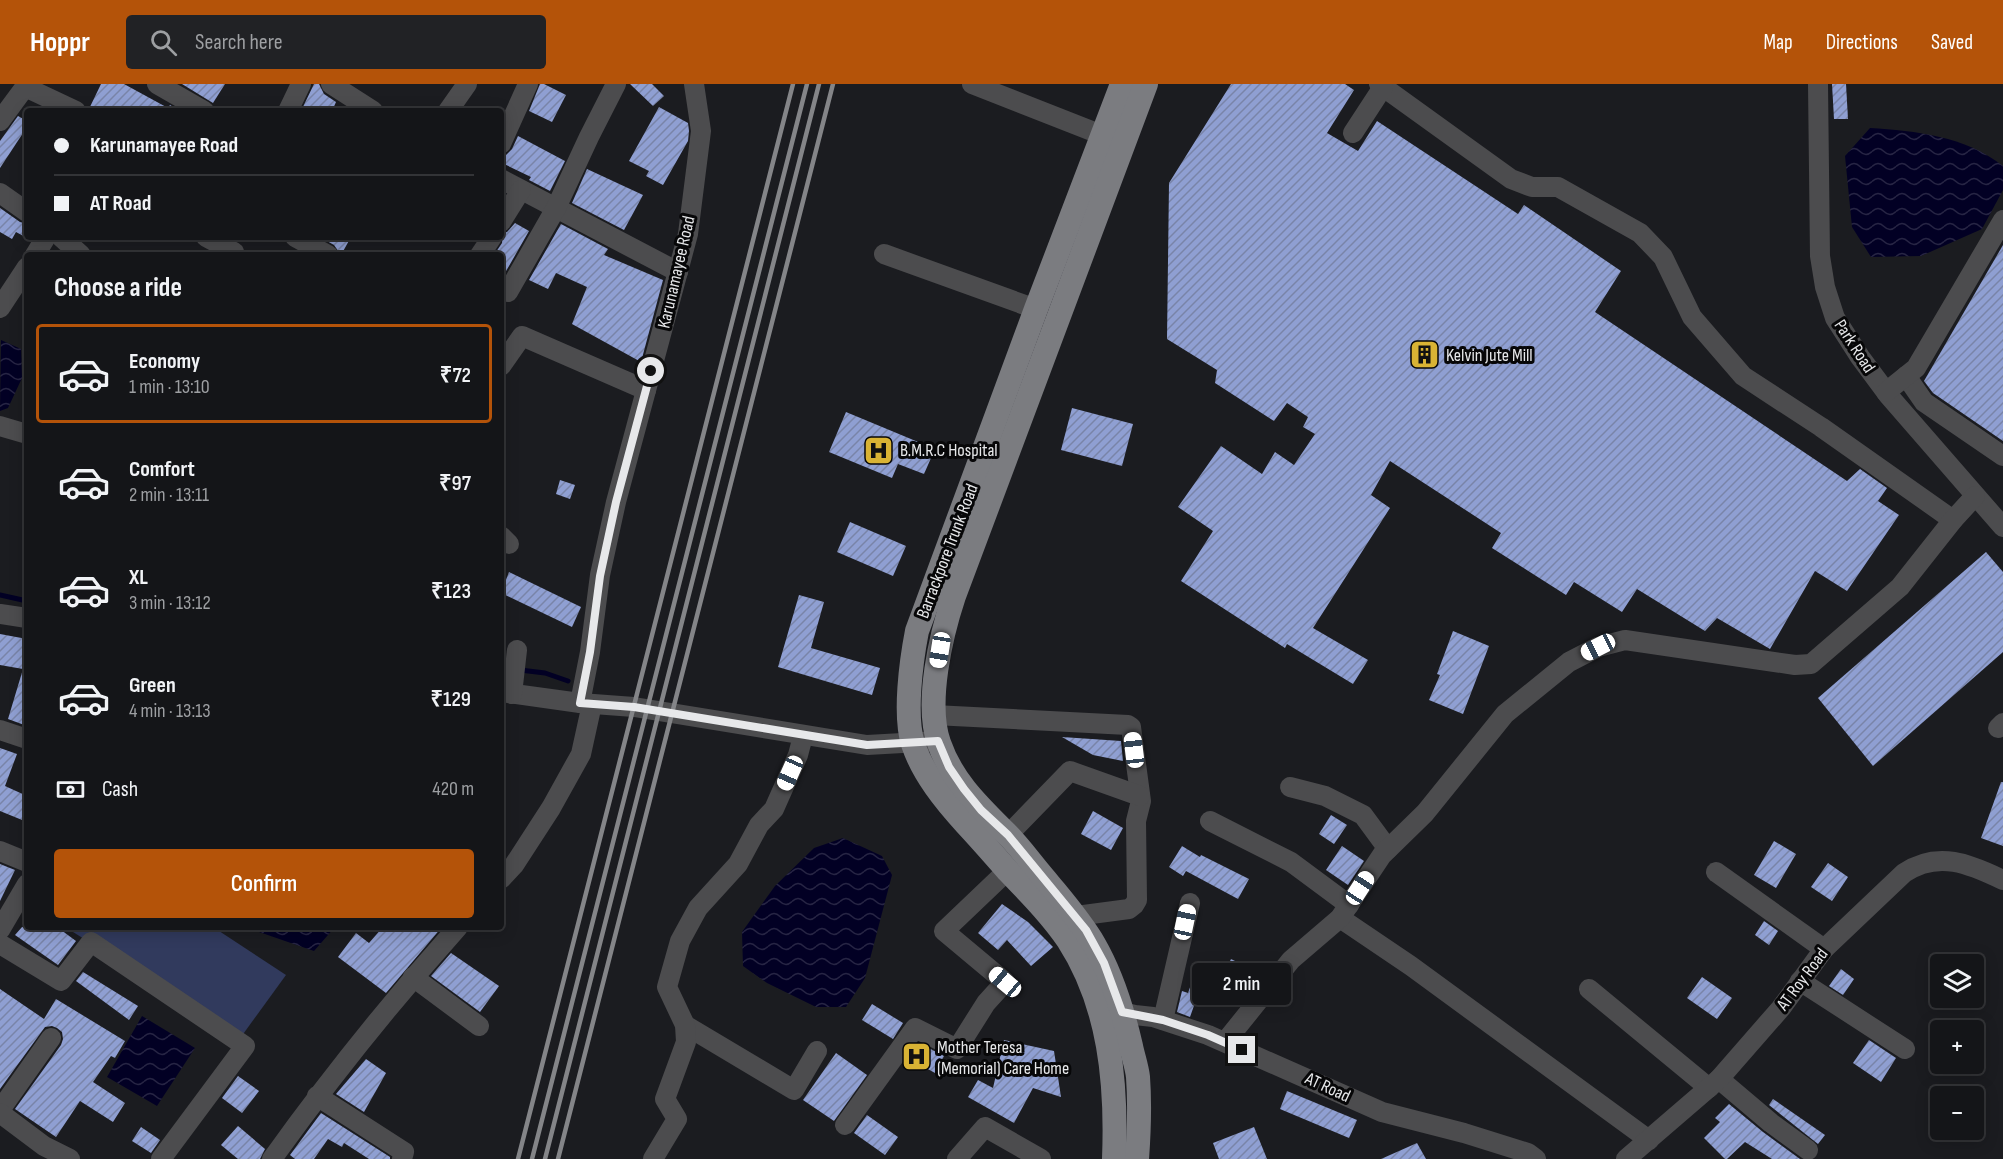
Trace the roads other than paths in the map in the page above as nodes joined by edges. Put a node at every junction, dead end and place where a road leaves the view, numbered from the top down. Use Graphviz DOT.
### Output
graph roads {
  1 [pos="157,84"];
  2 [pos="301,84"];
  3 [pos="331,84"];
  4 [pos="467,84"];
  5 [pos="528,84"];
  6 [pos="616,84"];
  7 [pos="694,84"];
  8 [pos="972,84"];
  9 [pos="1122,84"];
  10 [pos="1146,84"];
  11 [pos="1818,84"];
  12 [pos="24,85"];
  13 [pos="1381,85"];
  14 [pos="70,108"];
  15 [pos="199,108"];
  16 [pos="289,108"];
  17 [pos="368,108"];
  18 [pos="450,108"];
  19 [pos="0,122"];
  20 [pos="1353,133"];
  21 [pos="1102,135"];
  22 [pos="504,137"];
  23 [pos="504,181"];
  24 [pos="522,190"];
  25 [pos="0,194"];
  26 [pos="556,208"];
  27 [pos="24,210"];
  28 [pos="504,217"];
  29 [pos="2003,220"];
  30 [pos="64,240"];
  31 [pos="214,240"];
  32 [pos="300,240"];
  33 [pos="235,248"];
  34 [pos="78,252"];
  35 [pos="322,252"];
  36 [pos="884,254"];
  37 [pos="24,272"];
  38 [pos="678,273"];
  39 [pos="508,292"];
  40 [pos="0,308"];
  41 [pos="1035,309"];
  42 [pos="504,362"];
  43 [pos="1906,375"];
  44 [pos="646,390"];
  45 [pos="1886,392"];
  46 [pos="0,426"];
  47 [pos="24,433"];
  48 [pos="2003,456"];
  49 [pos="1976,496"];
  50 [pos="1953,519"];
  51 [pos="2003,527"];
  52 [pos="0,614"];
  53 [pos="24,618"];
  54 [pos="517,650"];
  55 [pos="507,693"];
  56 [pos="586,704"];
  57 [pos="934,715"];
  58 [pos="0,730"];
  59 [pos="803,736"];
  60 [pos="24,738"];
  61 [pos="938,741"];
  62 [pos="913,744"];
  63 [pos="1290,787"];
  64 [pos="1140,796"];
  65 [pos="1210,821"];
  66 [pos="1008,835"];
  67 [pos="1388,849"];
  68 [pos="0,851"];
  69 [pos="24,860"];
  70 [pos="1008,870"];
  71 [pos="1716,872"];
  72 [pos="504,876"];
  73 [pos="2003,880"];
  74 [pos="24,889"];
  75 [pos="1190,903"];
  76 [pos="1344,912"];
  77 [pos="1076,916"];
  78 [pos="0,930"];
  79 [pos="455,930"];
  80 [pos="0,944"];
  81 [pos="1824,949"];
  82 [pos="413,977"];
  83 [pos="1800,981"];
  84 [pos="1589,989"];
  85 [pos="1122,1012"];
  86 [pos="1163,1020"];
  87 [pos="685,1025"];
  88 [pos="479,1026"];
  89 [pos="51,1038"];
  90 [pos="1225,1042"];
  91 [pos="1905,1049"];
  92 [pos="817,1052"];
  93 [pos="1714,1084"];
  94 [pos="317,1096"];
  95 [pos="0,1112"];
  96 [pos="845,1125"];
  97 [pos="1649,1140"];
  98 [pos="1808,1150"];
  99 [pos="70,1159"];
  100 [pos="161,1159"];
  101 [pos="272,1159"];
  102 [pos="402,1159"];
  103 [pos="653,1159"];
  104 [pos="957,1159"];
  105 [pos="1041,1159"];
  106 [pos="1114,1159"];
  107 [pos="1137,1159"];
  108 [pos="1536,1159"];
  109 [pos="1626,1159"];
  1 -- 15 [label="street"];
  2 -- 16 [label="street"];
  3 -- 17 [label="street"];
  4 -- 18 [label="street"];
  5 -- 22 [label="street"];
  6 -- 26 [label="street"];
  7 -- 38 [label="street, Karunamayee Road"];
  8 -- 21 [label="street"];
  9 -- 21 [label="main road, Barrackpore Trunk Road"];
  10 -- 57 [label="main road, Barrackpore Trunk Road"];
  11 -- 45 [label="street, Park Road"];
  12 -- 14 [label="street"];
  12 -- 19 [label="street"];
  13 -- 20 [label="street"];
  13 -- 50 [label="street"];
  21 -- 41 [label="main road, Barrackpore Trunk Road"];
  23 -- 24 [label="street"];
  24 -- 26 [label="street"];
  24 -- 28 [label="street"];
  25 -- 27 [label="street"];
  26 -- 38 [label="street"];
  26 -- 39 [label="street"];
  29 -- 43 [label="street"];
  30 -- 34 [label="street"];
  31 -- 33 [label="street"];
  32 -- 35 [label="street"];
  36 -- 41 [label="street"];
  37 -- 40 [label="street"];
  38 -- 44 [label="street, Karunamayee Road"];
  41 -- 62 [label="main road, Barrackpore Trunk Road"];
  42 -- 44 [label="street"];
  43 -- 45 [label="street"];
  43 -- 48 [label="street"];
  44 -- 56 [label="street, Karunamayee Road"];
  45 -- 49 [label="street, Park Road"];
  46 -- 47 [label="street"];
  49 -- 50 [label="street"];
  49 -- 51 [label="street, Park Road"];
  50 -- 67 [label="street"];
  52 -- 53 [label="street"];
  54 -- 55 [label="street"];
  55 -- 56 [label="street"];
  56 -- 59 [label="street"];
  56 -- 72 [label="street, Karunamayee Road"];
  57 -- 61 [label="main road, Barrackpore Trunk Road"];
  57 -- 64 [label="street"];
  58 -- 60 [label="street"];
  59 -- 62 [label="street"];
  59 -- 87 [label="street"];
  61 -- 62 [label="street"];
  61 -- 66 [label="main road, Barrackpore Trunk Road"];
  62 -- 70 [label="main road, Barrackpore Trunk Road"];
  63 -- 67 [label="street"];
  64 -- 66 [label="street"];
  64 -- 77 [label="street"];
  65 -- 76 [label="street"];
  66 -- 77 [label="main road, Barrackpore Trunk Road"];
  67 -- 76 [label="street"];
  68 -- 69 [label="street"];
  70 -- 96 [label="street"];
  70 -- 106 [label="main road, Barrackpore Trunk Road"];
  71 -- 81 [label="street"];
  73 -- 81 [label="street, AT Roy Road"];
  74 -- 78 [label="street"];
  75 -- 86 [label="street"];
  76 -- 90 [label="street"];
  76 -- 97 [label="street"];
  77 -- 85 [label="main road, Barrackpore Trunk Road"];
  79 -- 82 [label="street"];
  80 -- 100 [label="street"];
  81 -- 83 [label="street, AT Roy Road"];
  82 -- 88 [label="street"];
  82 -- 94 [label="street"];
  83 -- 91 [label="street"];
  83 -- 93 [label="street, AT Roy Road"];
  84 -- 93 [label="street"];
  85 -- 86 [label="street, AT Road"];
  85 -- 107 [label="main road, Barrackpore Trunk Road"];
  86 -- 90 [label="street, AT Road"];
  87 -- 92 [label="street"];
  87 -- 103 [label="street"];
  89 -- 95 [label="street"];
  90 -- 108 [label="street, AT Road"];
  93 -- 97 [label="street, AT Roy Road"];
  93 -- 98 [label="street"];
  94 -- 101 [label="street"];
  94 -- 102 [label="street"];
  95 -- 99 [label="street"];
  97 -- 109 [label="street, AT Roy Road"];
  104 -- 105 [label="street"];
}
